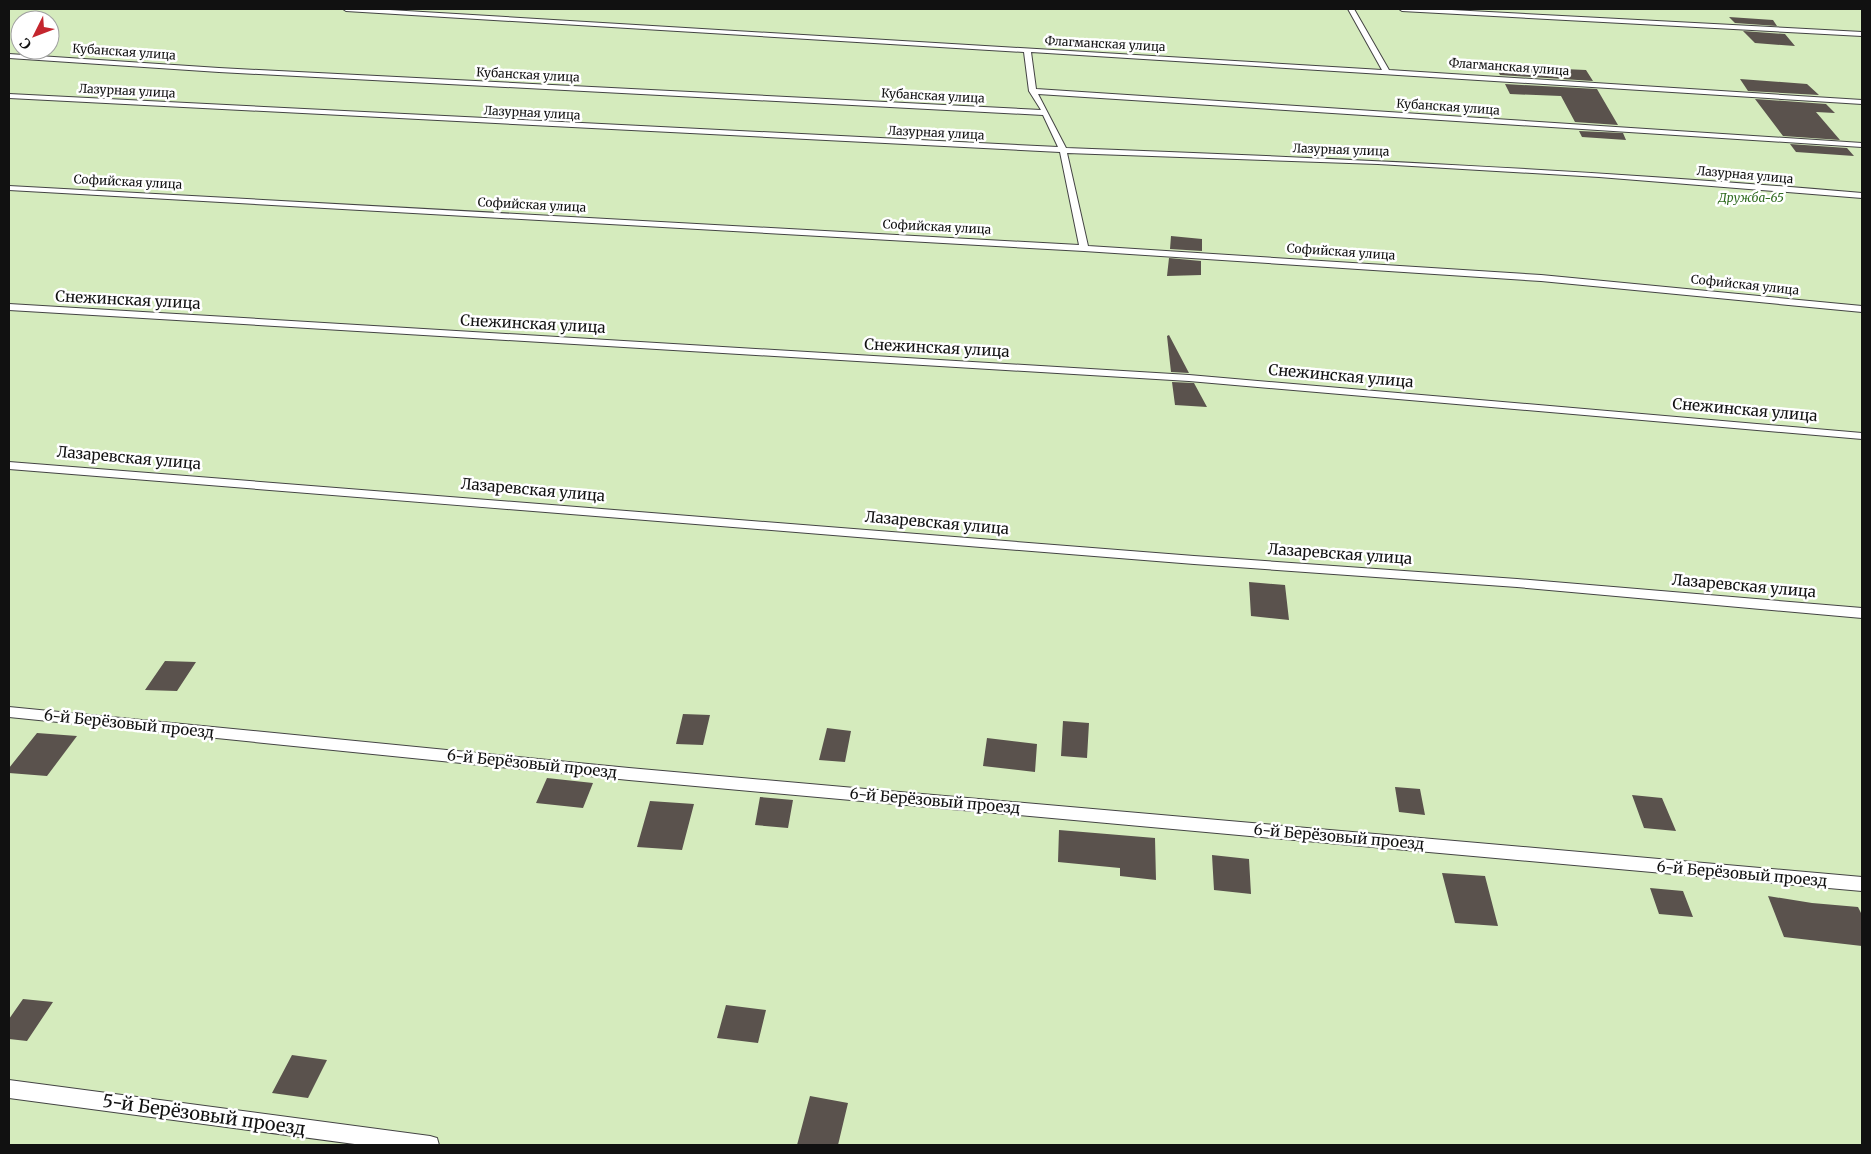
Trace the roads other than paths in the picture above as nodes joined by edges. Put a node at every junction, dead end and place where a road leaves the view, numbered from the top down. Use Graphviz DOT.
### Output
graph roads {
  1 [pos="346,9"];
  2 [pos="1351,9"];
  3 [pos="1402,9"];
  4 [pos="1862,34"];
  5 [pos="1027,51"];
  6 [pos="9,56"];
  7 [pos="1386,70"];
  8 [pos="1033,91"];
  9 [pos="9,96"];
  10 [pos="1862,102"];
  11 [pos="1046,113"];
  12 [pos="1862,145"];
  13 [pos="1063,150"];
  14 [pos="9,188"];
  15 [pos="1862,194"];
  16 [pos="1084,248"];
  17 [pos="9,307"];
  18 [pos="1862,309"];
  19 [pos="1862,436"];
  20 [pos="9,465"];
  21 [pos="1862,613"];
  22 [pos="9,712"];
  23 [pos="1862,884"];
  24 [pos="9,1089"];
  25 [pos="430,1145"];
  1 -- 5 [label="lane, Флагманская улица"];
  2 -- 7 [label="lane"];
  3 -- 4 [label="lane"];
  5 -- 7 [label="lane, Флагманская улица"];
  5 -- 8 [label="lane"];
  6 -- 11 [label="lane, Кубанская улица"];
  7 -- 10 [label="lane, Флагманская улица"];
  8 -- 11 [label="lane"];
  8 -- 12 [label="lane, Кубанская улица"];
  9 -- 13 [label="lane, Лазурная улица"];
  11 -- 13 [label="lane"];
  13 -- 15 [label="lane, Лазурная улица"];
  13 -- 16 [label="lane"];
  14 -- 16 [label="lane, Софийская улица"];
  16 -- 18 [label="lane, Софийская улица"];
  17 -- 19 [label="lane, Снежинская улица"];
  20 -- 21 [label="lane, Лазаревская улица"];
  22 -- 23 [label="lane, 6-й Берёзовый проезд"];
  24 -- 25 [label="lane, 5-й Берёзовый проезд"];
}
